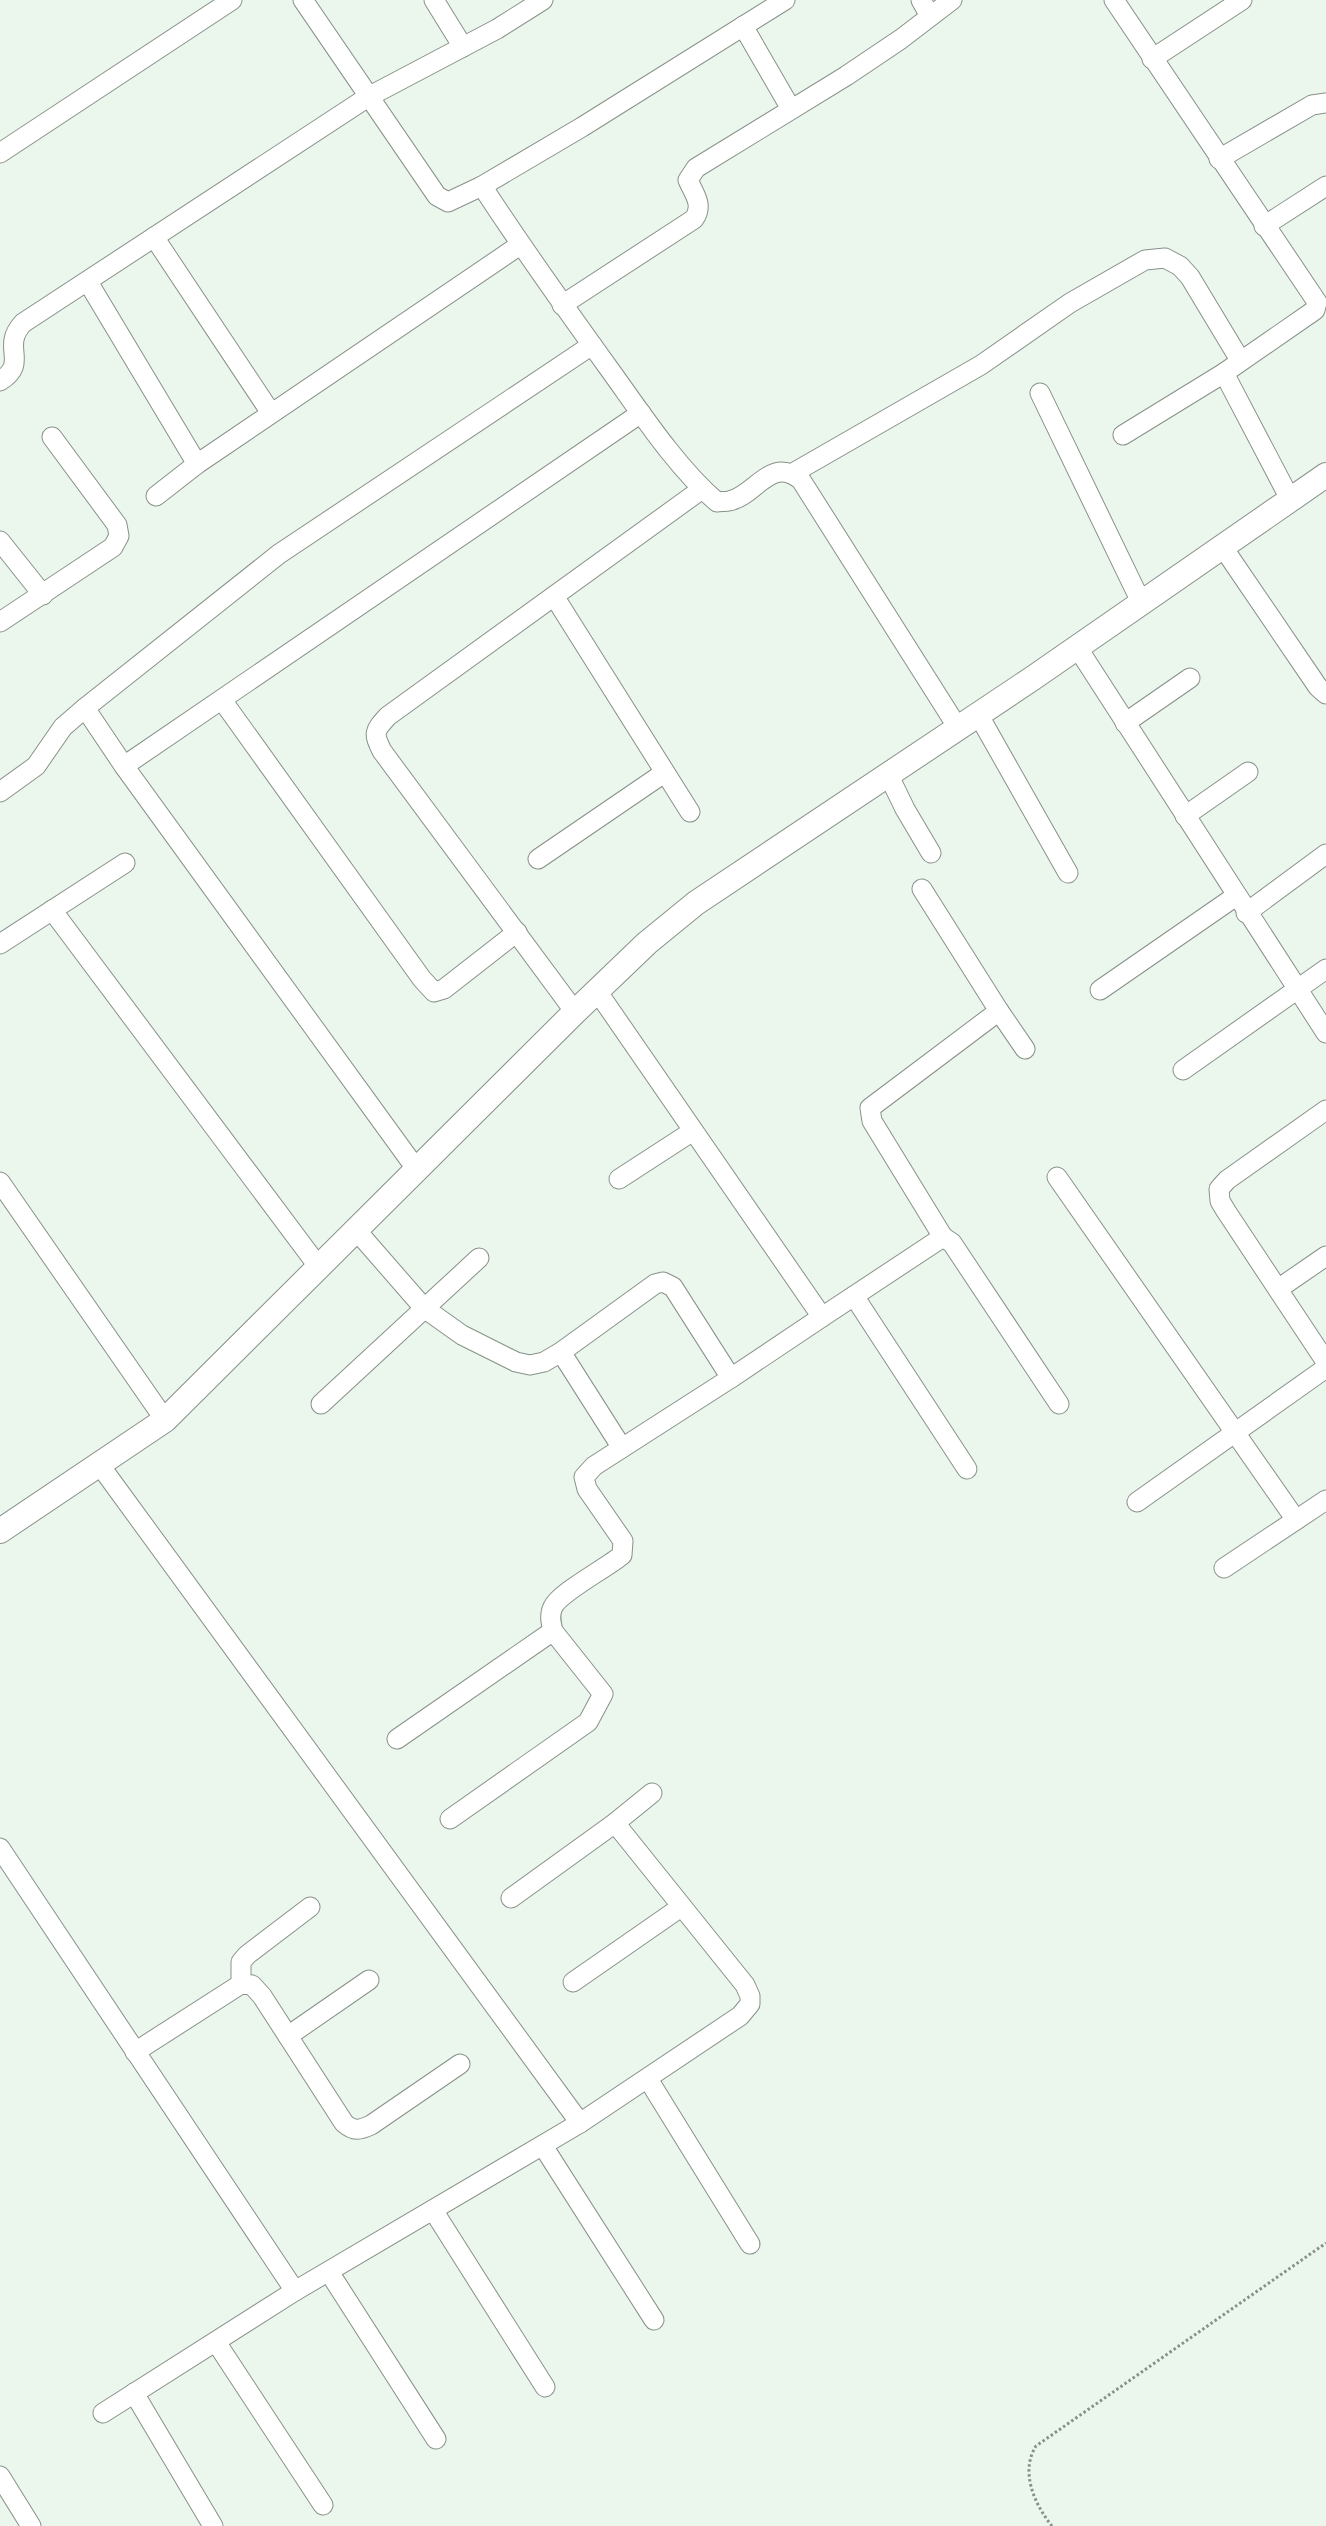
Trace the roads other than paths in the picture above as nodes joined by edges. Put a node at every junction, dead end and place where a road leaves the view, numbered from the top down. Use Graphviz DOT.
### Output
graph roads {
  1 [pos="232,0"];
  2 [pos="303,0"];
  3 [pos="434,0"];
  4 [pos="543,0"];
  5 [pos="785,0"];
  6 [pos="952,0"];
  7 [pos="1114,0"];
  8 [pos="1242,0"];
  9 [pos="925,8"];
  10 [pos="743,26"];
  11 [pos="463,47"];
  12 [pos="1152,59"];
  13 [pos="368,97"];
  14 [pos="1326,103"];
  15 [pos="791,109"];
  16 [pos="0,152"];
  17 [pos="1219,159"];
  18 [pos="482,186"];
  19 [pos="1326,186"];
  20 [pos="1264,226"];
  21 [pos="154,237"];
  22 [pos="520,245"];
  23 [pos="88,282"];
  24 [pos="562,305"];
  25 [pos="592,345"];
  26 [pos="1240,360"];
  27 [pos="1224,373"];
  28 [pos="0,382"];
  29 [pos="1040,393"];
  30 [pos="271,413"];
  31 [pos="641,413"];
  32 [pos="1123,435"];
  33 [pos="52,437"];
  34 [pos="197,464"];
  35 [pos="793,474"];
  36 [pos="1326,475"];
  37 [pos="702,488"];
  38 [pos="156,496"];
  39 [pos="1290,500"];
  40 [pos="0,541"];
  41 [pos="1222,546"];
  42 [pos="43,594"];
  43 [pos="554,596"];
  44 [pos="1141,602"];
  45 [pos="0,622"];
  46 [pos="1077,647"];
  47 [pos="1190,678"];
  48 [pos="1326,694"];
  49 [pos="222,700"];
  50 [pos="85,708"];
  51 [pos="978,714"];
  52 [pos="1125,723"];
  53 [pos="958,728"];
  54 [pos="124,766"];
  55 [pos="1248,772"];
  56 [pos="664,773"];
  57 [pos="888,774"];
  58 [pos="0,792"];
  59 [pos="690,812"];
  60 [pos="1184,816"];
  61 [pos="931,853"];
  62 [pos="1326,854"];
  63 [pos="538,859"];
  64 [pos="125,863"];
  65 [pos="1068,873"];
  66 [pos="922,889"];
  67 [pos="1236,896"];
  68 [pos="52,910"];
  69 [pos="1246,913"];
  70 [pos="517,932"];
  71 [pos="0,944"];
  72 [pos="1326,970"];
  73 [pos="1298,989"];
  74 [pos="1100,990"];
  75 [pos="597,991"];
  76 [pos="999,1010"];
  77 [pos="575,1012"];
  78 [pos="1326,1034"];
  79 [pos="1025,1049"];
  80 [pos="1183,1070"];
  81 [pos="1326,1110"];
  82 [pos="693,1131"];
  83 [pos="417,1170"];
  84 [pos="1057,1177"];
  85 [pos="619,1179"];
  86 [pos="0,1182"];
  87 [pos="356,1230"];
  88 [pos="943,1237"];
  89 [pos="1326,1256"];
  90 [pos="479,1258"];
  91 [pos="318,1266"];
  92 [pos="1278,1289"];
  93 [pos="854,1296"];
  94 [pos="424,1308"];
  95 [pos="822,1318"];
  96 [pos="561,1352"];
  97 [pos="1326,1362"];
  98 [pos="1326,1368"];
  99 [pos="731,1378"];
  100 [pos="321,1404"];
  101 [pos="1059,1404"];
  102 [pos="165,1420"];
  103 [pos="1234,1431"];
  104 [pos="622,1448"];
  105 [pos="99,1464"];
  106 [pos="967,1469"];
  107 [pos="1326,1500"];
  108 [pos="1137,1502"];
  109 [pos="1296,1520"];
  110 [pos="0,1532"];
  111 [pos="1224,1568"];
  112 [pos="553,1631"];
  113 [pos="397,1739"];
  114 [pos="652,1793"];
  115 [pos="450,1819"];
  116 [pos="614,1824"];
  117 [pos="0,1848"];
  118 [pos="511,1898"];
  119 [pos="310,1907"];
  120 [pos="681,1907"];
  121 [pos="369,1980"];
  122 [pos="573,1982"];
  123 [pos="241,1984"];
  124 [pos="288,2036"];
  125 [pos="135,2052"];
  126 [pos="460,2064"];
  127 [pos="648,2079"];
  128 [pos="580,2123"];
  129 [pos="542,2146"];
  130 [pos="433,2210"];
  131 [pos="750,2244"];
  132 [pos="329,2272"];
  133 [pos="295,2291"];
  134 [pos="654,2320"];
  135 [pos="216,2342"];
  136 [pos="545,2387"];
  137 [pos="134,2394"];
  138 [pos="103,2413"];
  139 [pos="436,2439"];
  140 [pos="0,2476"];
  141 [pos="323,2505"];
  142 [pos="31,2526"];
  143 [pos="213,2526"];
  1 -- 16 [label="street"];
  2 -- 13 [label="street"];
  3 -- 11 [label="street"];
  4 -- 11 [label="street"];
  5 -- 10 [label="street"];
  6 -- 9 [label="street"];
  7 -- 12 [label="street"];
  8 -- 12 [label="street"];
  9 -- 15 [label="street"];
  10 -- 15 [label="street"];
  10 -- 18 [label="street"];
  11 -- 13 [label="street"];
  12 -- 17 [label="street"];
  13 -- 18 [label="street"];
  13 -- 21 [label="street"];
  14 -- 17 [label="street"];
  15 -- 24 [label="street"];
  17 -- 20 [label="street"];
  18 -- 22 [label="street"];
  19 -- 20 [label="street"];
  20 -- 26 [label="street"];
  21 -- 23 [label="street"];
  21 -- 30 [label="street"];
  22 -- 24 [label="street"];
  22 -- 30 [label="street"];
  23 -- 28 [label="street"];
  23 -- 34 [label="street"];
  24 -- 25 [label="street"];
  25 -- 31 [label="street"];
  25 -- 50 [label="street"];
  26 -- 27 [label="street"];
  26 -- 35 [label="street"];
  27 -- 32 [label="street"];
  27 -- 39 [label="street"];
  29 -- 44 [label="street"];
  30 -- 34 [label="street"];
  31 -- 37 [label="street"];
  31 -- 49 [label="street"];
  33 -- 42 [label="street"];
  34 -- 38 [label="street"];
  35 -- 37 [label="street"];
  35 -- 53 [label="street"];
  36 -- 39 [label="street"];
  37 -- 43 [label="street"];
  39 -- 41 [label="street"];
  40 -- 42 [label="street"];
  41 -- 44 [label="street"];
  41 -- 48 [label="street"];
  42 -- 45 [label="street"];
  43 -- 56 [label="street"];
  43 -- 70 [label="street"];
  44 -- 46 [label="street"];
  46 -- 51 [label="street"];
  46 -- 52 [label="street"];
  47 -- 52 [label="street"];
  49 -- 54 [label="street"];
  49 -- 70 [label="street"];
  50 -- 54 [label="street"];
  50 -- 58 [label="street"];
  51 -- 53 [label="street"];
  51 -- 65 [label="street"];
  52 -- 60 [label="street"];
  53 -- 57 [label="street"];
  54 -- 83 [label="street"];
  55 -- 60 [label="street"];
  56 -- 59 [label="street"];
  56 -- 63 [label="street"];
  57 -- 61 [label="street"];
  57 -- 75 [label="street"];
  60 -- 67 [label="street"];
  62 -- 69 [label="street"];
  64 -- 68 [label="street"];
  66 -- 76 [label="street"];
  67 -- 69 [label="street"];
  67 -- 74 [label="street"];
  68 -- 71 [label="street"];
  68 -- 91 [label="street"];
  69 -- 73 [label="street"];
  70 -- 77 [label="street"];
  72 -- 73 [label="street"];
  73 -- 78 [label="street"];
  73 -- 80 [label="street"];
  75 -- 77 [label="street"];
  75 -- 82 [label="street"];
  76 -- 79 [label="street"];
  76 -- 88 [label="street"];
  77 -- 83 [label="street"];
  81 -- 92 [label="street"];
  82 -- 85 [label="street"];
  82 -- 95 [label="street"];
  83 -- 87 [label="street"];
  84 -- 103 [label="street"];
  86 -- 102 [label="street"];
  87 -- 91 [label="street"];
  87 -- 94 [label="street"];
  88 -- 93 [label="street"];
  88 -- 101 [label="street"];
  89 -- 92 [label="street"];
  90 -- 94 [label="street"];
  91 -- 102 [label="street"];
  92 -- 97 [label="street"];
  93 -- 95 [label="street"];
  93 -- 106 [label="street"];
  94 -- 96 [label="street"];
  94 -- 100 [label="street"];
  95 -- 99 [label="street"];
  96 -- 99 [label="street"];
  96 -- 104 [label="street"];
  98 -- 103 [label="street"];
  99 -- 104 [label="street"];
  102 -- 105 [label="street"];
  103 -- 108 [label="street"];
  103 -- 109 [label="street"];
  104 -- 112 [label="street"];
  105 -- 110 [label="street"];
  105 -- 128 [label="street"];
  107 -- 109 [label="street"];
  109 -- 111 [label="street"];
  112 -- 113 [label="street"];
  112 -- 115 [label="street"];
  114 -- 116 [label="street"];
  116 -- 118 [label="street"];
  116 -- 120 [label="street"];
  117 -- 125 [label="street"];
  119 -- 123 [label="street"];
  120 -- 122 [label="street"];
  120 -- 127 [label="street"];
  121 -- 124 [label="street"];
  123 -- 124 [label="street"];
  123 -- 125 [label="street"];
  124 -- 126 [label="street"];
  125 -- 133 [label="street"];
  127 -- 128 [label="street"];
  127 -- 131 [label="street"];
  128 -- 129 [label="street"];
  129 -- 130 [label="street"];
  129 -- 134 [label="street"];
  130 -- 132 [label="street"];
  130 -- 136 [label="street"];
  132 -- 133 [label="street"];
  132 -- 139 [label="street"];
  133 -- 135 [label="street"];
  135 -- 137 [label="street"];
  135 -- 141 [label="street"];
  137 -- 138 [label="street"];
  137 -- 143 [label="street"];
  140 -- 142 [label="street"];
}
